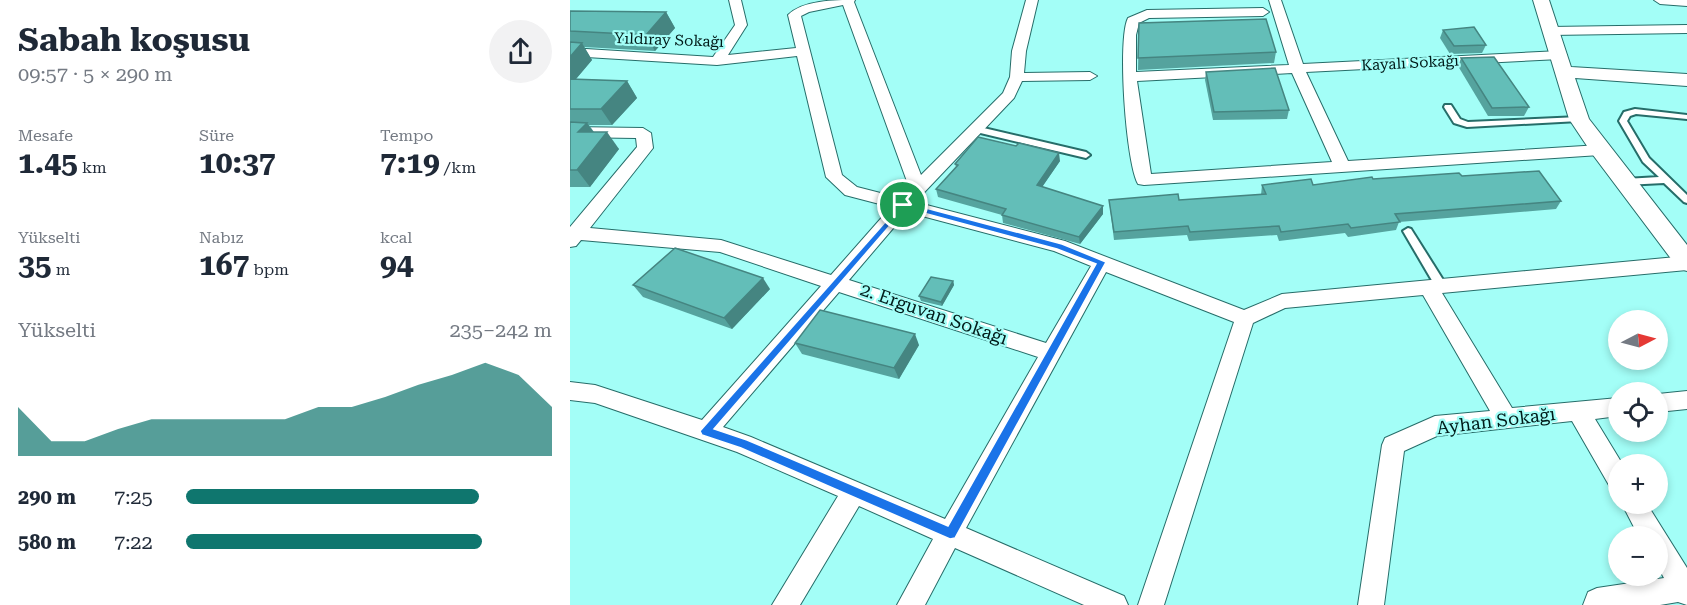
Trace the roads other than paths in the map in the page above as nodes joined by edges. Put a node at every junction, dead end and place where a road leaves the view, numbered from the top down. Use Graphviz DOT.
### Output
graph roads {
  1 [pos="735,0"];
  2 [pos="1032,0"];
  3 [pos="1275,0"];
  4 [pos="1541,0"];
  5 [pos="1660,0"];
  6 [pos="841,1"];
  7 [pos="1687,2"];
  8 [pos="1263,12"];
  9 [pos="1687,29"];
  10 [pos="1550,31"];
  11 [pos="570,52"];
  12 [pos="803,52"];
  13 [pos="717,61"];
  14 [pos="1562,64"];
  15 [pos="1297,68"];
  16 [pos="1090,76"];
  17 [pos="1131,76"];
  18 [pos="1017,77"];
  19 [pos="1687,80"];
  20 [pos="1448,107"];
  21 [pos="1687,117"];
  22 [pos="1579,119"];
  23 [pos="975,129"];
  24 [pos="570,132"];
  25 [pos="1600,150"];
  26 [pos="1086,155"];
  27 [pos="1342,167"];
  28 [pos="1666,180"];
  29 [pos="1625,182"];
  30 [pos="918,188"];
  31 [pos="1686,198"];
  32 [pos="903,205"];
  33 [pos="1408,231"];
  34 [pos="572,236"];
  35 [pos="1685,256"];
  36 [pos="1101,262"];
  37 [pos="836,282"];
  38 [pos="1434,287"];
  39 [pos="1245,318"];
  40 [pos="1051,353"];
  41 [pos="570,391"];
  42 [pos="1687,400"];
  43 [pos="1668,402"];
  44 [pos="1608,408"];
  45 [pos="1578,411"];
  46 [pos="1507,419"];
  47 [pos="706,431"];
  48 [pos="1608,462"];
  49 [pos="854,492"];
  50 [pos="950,533"];
  51 [pos="1668,560"];
  52 [pos="1686,590"];
  53 [pos="786,605"];
  54 [pos="910,605"];
  55 [pos="1115,605"];
  56 [pos="1151,605"];
  57 [pos="1371,605"];
  58 [pos="1596,605"];
  1 -- 13 [label="street"];
  2 -- 18 [label="street"];
  3 -- 15 [label="street"];
  4 -- 10 [label="street"];
  5 -- 7 [label="street"];
  6 -- 12 [label="street"];
  6 -- 30 [label="street"];
  8 -- 17 [label="street"];
  9 -- 10 [label="street"];
  10 -- 14 [label="street"];
  11 -- 13 [label="street, Yıldıray Sokağı"];
  12 -- 13 [label="street, Yıldıray Sokağı"];
  12 -- 32 [label="street"];
  14 -- 15 [label="street, Kayalı Sokağı"];
  14 -- 19 [label="street"];
  14 -- 22 [label="street"];
  15 -- 17 [label="street, Kayalı Sokağı"];
  15 -- 27 [label="street"];
  16 -- 18 [label="street"];
  17 -- 27 [label="street"];
  18 -- 23 [label="street"];
  20 -- 22 [label="lane"];
  21 -- 28 [label="lane"];
  22 -- 25 [label="street"];
  23 -- 26 [label="lane"];
  23 -- 30 [label="street"];
  24 -- 34 [label="street"];
  25 -- 27 [label="street"];
  25 -- 29 [label="street"];
  28 -- 29 [label="lane"];
  28 -- 31 [label="lane"];
  29 -- 35 [label="street"];
  30 -- 32 [label="street"];
  32 -- 36 [label="street"];
  32 -- 37 [label="street"];
  33 -- 38 [label="lane"];
  34 -- 37 [label="street, 2. Erguvan Sokağı"];
  35 -- 38 [label="street"];
  36 -- 39 [label="street"];
  36 -- 40 [label="street"];
  37 -- 40 [label="street, 2. Erguvan Sokağı"];
  37 -- 47 [label="street"];
  38 -- 39 [label="street"];
  38 -- 46 [label="street"];
  39 -- 56 [label="street"];
  40 -- 50 [label="street"];
  41 -- 47 [label="street"];
  42 -- 43 [label="street"];
  44 -- 45 [label="street, Ayhan Sokağı"];
  45 -- 46 [label="street, Ayhan Sokağı"];
  45 -- 48 [label="street"];
  46 -- 57 [label="street, Ayhan Sokağı"];
  47 -- 49 [label="street"];
  49 -- 50 [label="street"];
  49 -- 53 [label="street"];
  50 -- 54 [label="street"];
  50 -- 55 [label="street"];
  51 -- 52 [label="street"];
  52 -- 58 [label="street"];
}
